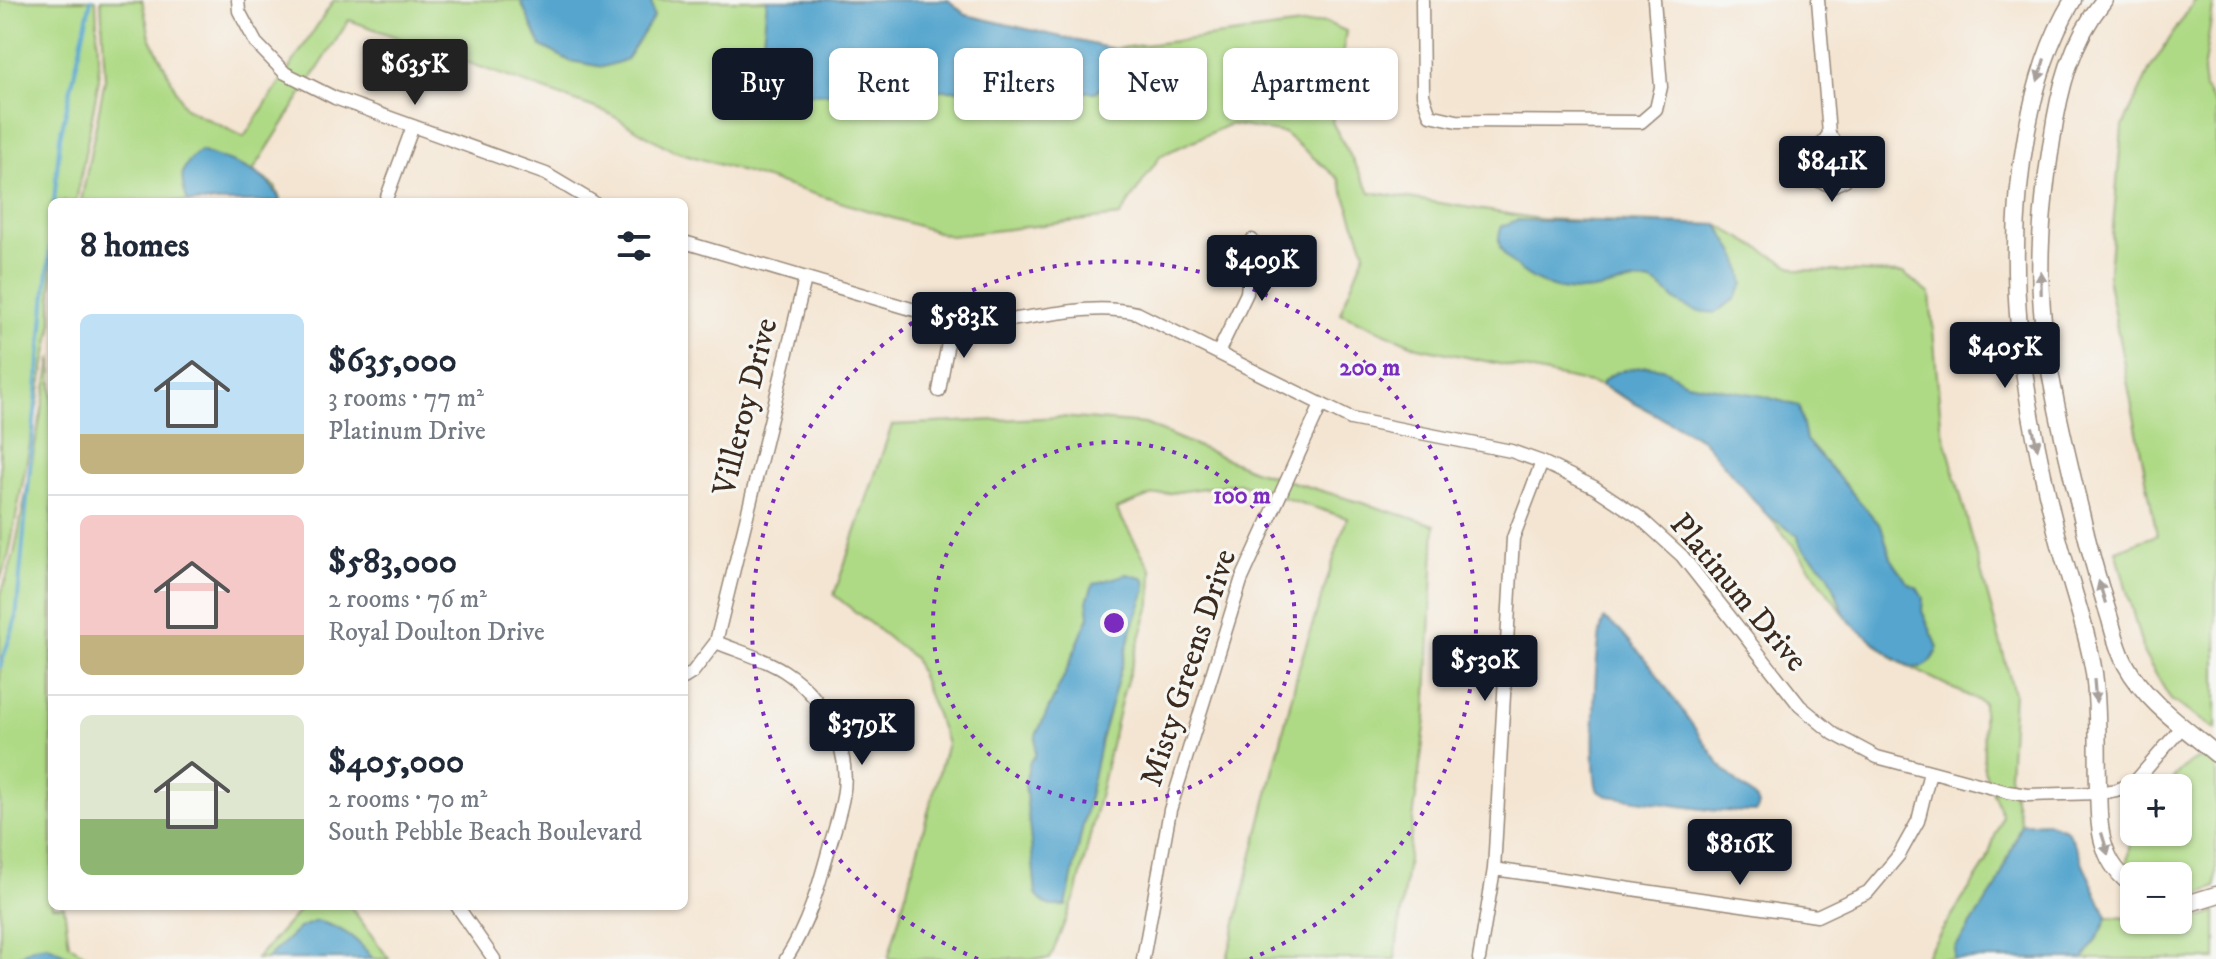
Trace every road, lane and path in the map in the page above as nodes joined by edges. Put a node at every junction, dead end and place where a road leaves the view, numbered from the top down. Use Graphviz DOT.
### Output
graph roads {
  1 [pos="238,0"];
  2 [pos="1422,0"];
  3 [pos="1654,0"];
  4 [pos="1818,0"];
  5 [pos="2073,0"];
  6 [pos="2080,0"];
  7 [pos="2100,5"];
  8 [pos="413,126"];
  9 [pos="1829,134"];
  10 [pos="386,198"];
  11 [pos="586,198"];
  12 [pos="1252,240"];
  13 [pos="688,243"];
  14 [pos="805,279"];
  15 [pos="952,321"];
  16 [pos="1218,353"];
  17 [pos="939,391"];
  18 [pos="1321,405"];
  19 [pos="1542,462"];
  20 [pos="2090,554"];
  21 [pos="2065,560"];
  22 [pos="716,642"];
  23 [pos="688,676"];
  24 [pos="2183,726"];
  25 [pos="2216,754"];
  26 [pos="1930,772"];
  27 [pos="2099,793"];
  28 [pos="1494,869"];
  29 [pos="2120,872"];
  30 [pos="2216,896"];
  31 [pos="2192,902"];
  32 [pos="460,910"];
  33 [pos="494,959"];
  34 [pos="786,959"];
  35 [pos="1143,959"];
  36 [pos="1479,959"];
  1 -- 8 [label="street"];
  2 -- 3 [label="street"];
  4 -- 9 [label="street"];
  5 -- 21 [label="street, one-way"];
  6 -- 7 [label="street"];
  20 -- 7 [label="street, one-way"];
  8 -- 10 [label="street"];
  8 -- 11 [label="street"];
  12 -- 16 [label="street"];
  13 -- 14 [label="street, Platinum Drive"];
  14 -- 15 [label="street, Platinum Drive"];
  14 -- 22 [label="street, Villeroy Drive"];
  15 -- 16 [label="street, Platinum Drive"];
  15 -- 17 [label="street"];
  16 -- 18 [label="street, Platinum Drive"];
  18 -- 19 [label="street, Platinum Drive"];
  18 -- 35 [label="street, Misty Greens Drive"];
  19 -- 26 [label="street, Platinum Drive"];
  19 -- 28 [label="street"];
  20 -- 21 [label="street"];
  24 -- 20 [label="street, one-way"];
  21 -- 27 [label="street, one-way"];
  22 -- 23 [label="street, Villeroy Drive"];
  22 -- 34 [label="street"];
  24 -- 25 [label="street"];
  24 -- 27 [label="street, Platinum Drive"];
  26 -- 27 [label="street, Platinum Drive"];
  26 -- 28 [label="street"];
  27 -- 29 [label="street, one-way"];
  28 -- 36 [label="street"];
  30 -- 31 [label="street"];
  32 -- 33 [label="street"];
}
